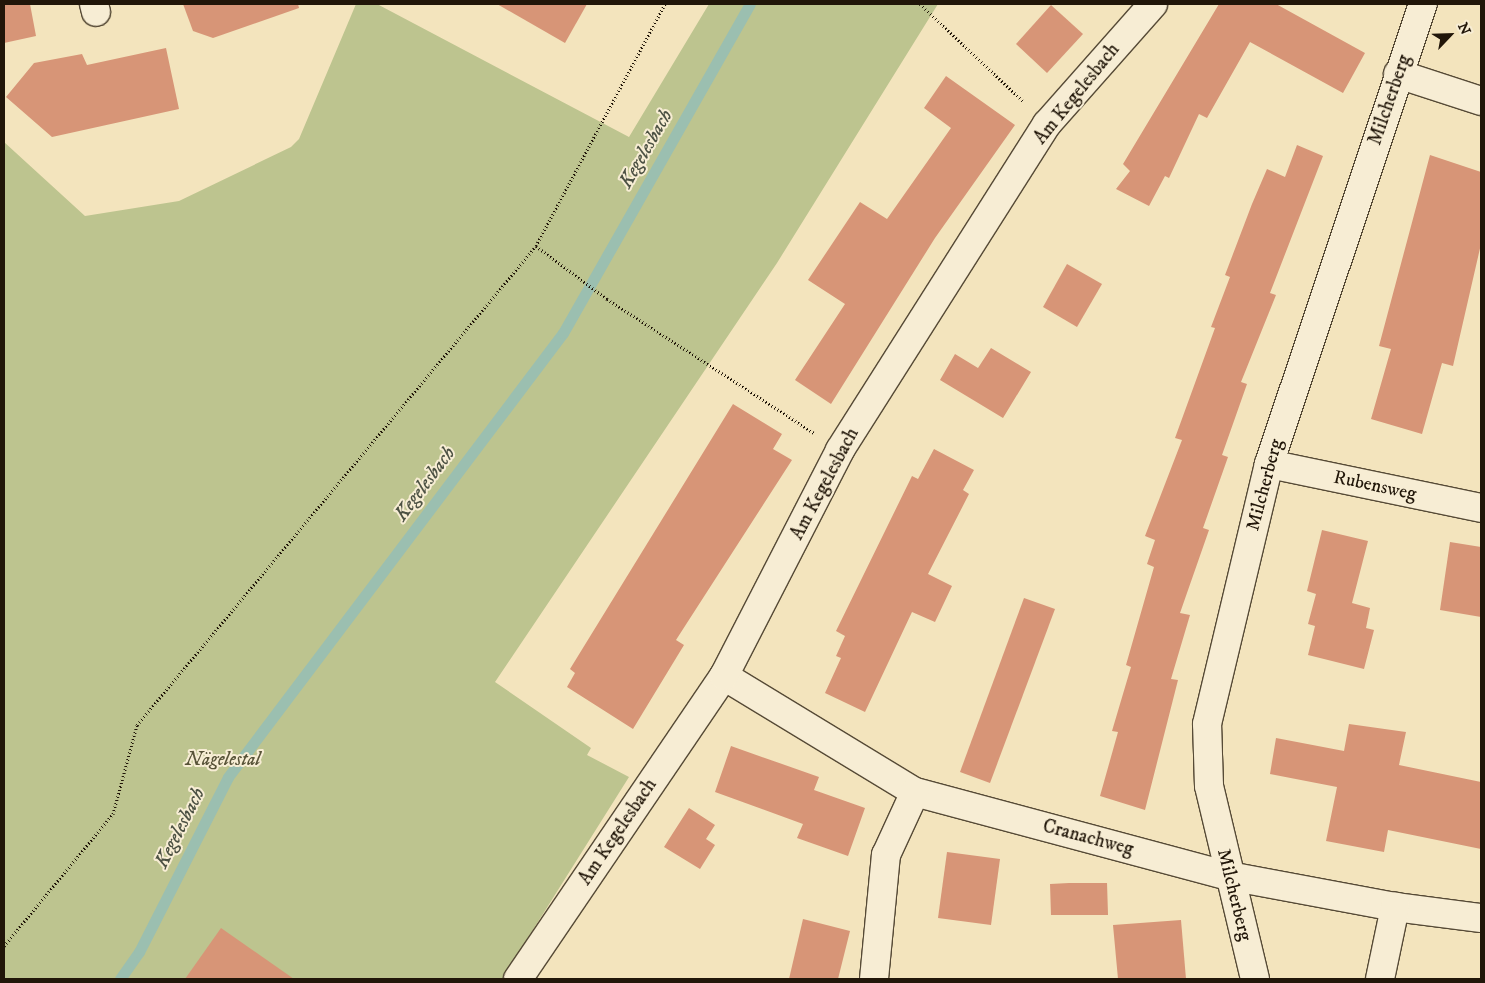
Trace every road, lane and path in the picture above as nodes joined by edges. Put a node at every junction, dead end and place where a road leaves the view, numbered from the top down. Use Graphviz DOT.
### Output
graph roads {
  1 [pos="664,4"];
  2 [pos="920,4"];
  3 [pos="1153,4"];
  4 [pos="1423,4"];
  5 [pos="1398,74"];
  6 [pos="1481,101"];
  7 [pos="1047,124"];
  8 [pos="536,246"];
  9 [pos="840,450"];
  10 [pos="1269,464"];
  11 [pos="1481,508"];
  12 [pos="724,676"];
  13 [pos="916,792"];
  14 [pos="1229,876"];
  15 [pos="1395,907"];
  16 [pos="1481,918"];
  17 [pos="4,946"];
  18 [pos="518,979"];
  19 [pos="874,979"];
  20 [pos="1255,979"];
  21 [pos="1380,979"];
  1 -- 8 [label="path"];
  2 -- 7 [label="path"];
  3 -- 7 [label="street, Am Kegelesbach"];
  4 -- 5 [label="street, Milcherberg"];
  5 -- 6 [label="street"];
  5 -- 10 [label="street, Milcherberg"];
  7 -- 9 [label="street, Am Kegelesbach"];
  8 -- 9 [label="path"];
  8 -- 17 [label="path"];
  9 -- 12 [label="street, Am Kegelesbach"];
  10 -- 11 [label="street, Rubensweg"];
  10 -- 14 [label="street, Milcherberg"];
  12 -- 13 [label="street, Cranachweg"];
  12 -- 18 [label="street, Am Kegelesbach"];
  13 -- 14 [label="street, Cranachweg"];
  13 -- 19 [label="street"];
  14 -- 15 [label="street, Cranachweg"];
  14 -- 20 [label="street, Milcherberg"];
  15 -- 16 [label="street, Cranachweg"];
  15 -- 21 [label="street"];
}
